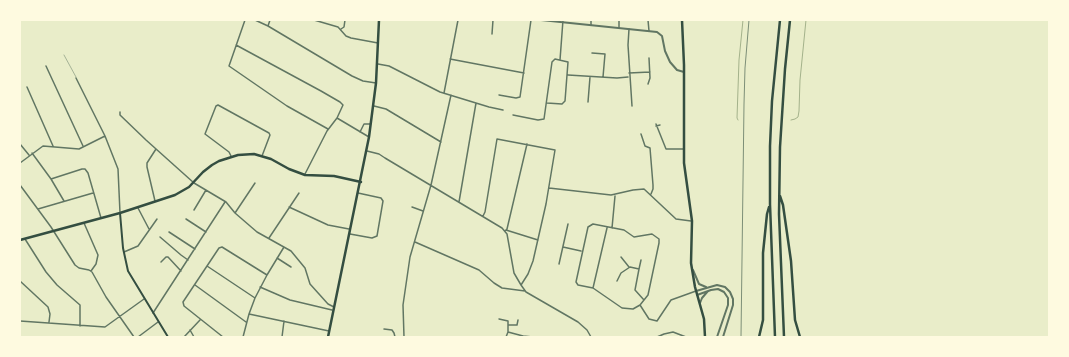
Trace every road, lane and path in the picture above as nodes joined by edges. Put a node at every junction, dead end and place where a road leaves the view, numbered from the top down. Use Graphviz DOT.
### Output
graph roads {
  1 [pos="245,20"];
  2 [pos="255,20"];
  3 [pos="270,20"];
  4 [pos="314,20"];
  5 [pos="345,20"];
  6 [pos="379,20"];
  7 [pos="458,20"];
  8 [pos="493,20"];
  9 [pos="531,20"];
  10 [pos="541,20"];
  11 [pos="591,20"];
  12 [pos="619,20"];
  13 [pos="648,20"];
  14 [pos="682,20"];
  15 [pos="780,20"];
  16 [pos="790,20"];
  17 [pos="563,21"];
  18 [pos="323,23"];
  19 [pos="591,25"];
  20 [pos="268,26"];
  21 [pos="322,27"];
  22 [pos="619,28"];
  23 [pos="341,29"];
  24 [pos="629,29"];
  25 [pos="649,31"];
  26 [pos="492,34"];
  27 [pos="378,43"];
  28 [pos="236,45"];
  29 [pos="592,53"];
  30 [pos="64,55"];
  31 [pos="649,58"];
  32 [pos="450,59"];
  33 [pos="560,60"];
  34 [pos="377,64"];
  35 [pos="46,66"];
  36 [pos="650,72"];
  37 [pos="684,72"];
  38 [pos="524,73"];
  39 [pos="629,73"];
  40 [pos="568,75"];
  41 [pos="590,77"];
  42 [pos="604,77"];
  43 [pos="629,77"];
  44 [pos="76,78"];
  45 [pos="376,83"];
  46 [pos="648,84"];
  47 [pos="27,87"];
  48 [pos="444,93"];
  49 [pos="451,95"];
  50 [pos="499,95"];
  51 [pos="547,102"];
  52 [pos="588,102"];
  53 [pos="476,103"];
  54 [pos="374,106"];
  55 [pos="632,106"];
  56 [pos="502,110"];
  57 [pos="120,112"];
  58 [pos="513,115"];
  59 [pos="337,118"];
  60 [pos="371,124"];
  61 [pos="660,125"];
  62 [pos="328,129"];
  63 [pos="360,132"];
  64 [pos="642,134"];
  65 [pos="105,136"];
  66 [pos="369,137"];
  67 [pos="441,142"];
  68 [pos="20,144"];
  69 [pos="527,144"];
  70 [pos="53,146"];
  71 [pos="83,147"];
  72 [pos="156,149"];
  73 [pos="684,149"];
  74 [pos="367,151"];
  75 [pos="32,153"];
  76 [pos="29,156"];
  77 [pos="231,156"];
  78 [pos="262,156"];
  79 [pos="20,163"];
  80 [pos="305,175"];
  81 [pos="51,179"];
  82 [pos="361,182"];
  83 [pos="194,183"];
  84 [pos="255,183"];
  85 [pos="20,185"];
  86 [pos="431,185"];
  87 [pos="549,188"];
  88 [pos="206,190"];
  89 [pos="93,192"];
  90 [pos="299,193"];
  91 [pos="358,193"];
  92 [pos="651,194"];
  93 [pos="779,194"];
  94 [pos="615,195"];
  95 [pos="64,201"];
  96 [pos="155,201"];
  97 [pos="226,202"];
  98 [pos="459,202"];
  99 [pos="770,204"];
  100 [pos="412,206"];
  101 [pos="137,207"];
  102 [pos="289,207"];
  103 [pos="38,209"];
  104 [pos="194,210"];
  105 [pos="423,211"];
  106 [pos="120,213"];
  107 [pos="235,213"];
  108 [pos="483,216"];
  109 [pos="101,218"];
  110 [pos="157,219"];
  111 [pos="186,219"];
  112 [pos="692,221"];
  113 [pos="84,223"];
  114 [pos="568,224"];
  115 [pos="607,227"];
  116 [pos="612,228"];
  117 [pos="149,229"];
  118 [pos="351,229"];
  119 [pos="506,230"];
  120 [pos="54,231"];
  121 [pos="169,232"];
  122 [pos="206,232"];
  123 [pos="350,234"];
  124 [pos="160,237"];
  125 [pos="268,238"];
  126 [pos="25,239"];
  127 [pos="20,240"];
  128 [pos="538,240"];
  129 [pos="416,242"];
  130 [pos="284,247"];
  131 [pos="563,247"];
  132 [pos="195,250"];
  133 [pos="582,251"];
  134 [pos="123,252"];
  135 [pos="621,257"];
  136 [pos="277,258"];
  137 [pos="188,260"];
  138 [pos="641,260"];
  139 [pos="161,262"];
  140 [pos="691,263"];
  141 [pos="559,264"];
  142 [pos="207,266"];
  143 [pos="291,267"];
  144 [pos="630,267"];
  145 [pos="640,270"];
  146 [pos="91,271"];
  147 [pos="181,271"];
  148 [pos="267,275"];
  149 [pos="20,281"];
  150 [pos="617,281"];
  151 [pos="195,285"];
  152 [pos="520,285"];
  153 [pos="260,287"];
  154 [pos="707,287"];
  155 [pos="593,288"];
  156 [pos="696,291"];
  157 [pos="708,291"];
  158 [pos="526,292"];
  159 [pos="697,295"];
  160 [pos="145,298"];
  161 [pos="255,298"];
  162 [pos="645,300"];
  163 [pos="700,303"];
  164 [pos="640,305"];
  165 [pos="334,309"];
  166 [pos="153,312"];
  167 [pos="249,314"];
  168 [pos="120,317"];
  169 [pos="500,319"];
  170 [pos="200,320"];
  171 [pos="518,320"];
  172 [pos="20,321"];
  173 [pos="284,321"];
  174 [pos="158,322"];
  175 [pos="246,322"];
  176 [pos="48,323"];
  177 [pos="508,325"];
  178 [pos="80,326"];
  179 [pos="384,329"];
  180 [pos="190,330"];
  181 [pos="329,331"];
  182 [pos="508,332"];
  183 [pos="523,336"];
  184 [pos="661,336"];
  185 [pos="681,336"];
  186 [pos="134,337"];
  187 [pos="138,337"];
  188 [pos="168,337"];
  189 [pos="184,337"];
  190 [pos="194,337"];
  191 [pos="223,337"];
  192 [pos="243,337"];
  193 [pos="282,337"];
  194 [pos="328,337"];
  195 [pos="395,337"];
  196 [pos="404,337"];
  197 [pos="506,337"];
  198 [pos="533,337"];
  199 [pos="591,337"];
  200 [pos="657,337"];
  201 [pos="686,337"];
  202 [pos="705,337"];
  203 [pos="717,337"];
  204 [pos="723,337"];
  205 [pos="759,337"];
  206 [pos="775,337"];
  207 [pos="784,337"];
  208 [pos="800,337"];
  1 -- 28 [label="street"];
  2 -- 20 [label="street"];
  3 -- 20 [label="street"];
  4 -- 18 [label="street"];
  5 -- 23 [label="street"];
  6 -- 27 [label="main road"];
  7 -- 32 [label="street"];
  8 -- 26 [label="street"];
  9 -- 38 [label="street"];
  10 -- 17 [label="street"];
  11 -- 19 [label="street"];
  12 -- 22 [label="street"];
  13 -- 25 [label="street"];
  14 -- 37 [label="main road"];
  15 -- 99 [label="main road"];
  16 -- 93 [label="main road"];
  17 -- 19 [label="street"];
  17 -- 33 [label="street"];
  18 -- 21 [label="street"];
  18 -- 23 [label="street"];
  19 -- 22 [label="street"];
  20 -- 45 [label="street"];
  22 -- 24 [label="street"];
  23 -- 27 [label="street"];
  24 -- 25 [label="street"];
  24 -- 39 [label="street"];
  25 -- 37 [label="street"];
  27 -- 34 [label="main road"];
  28 -- 59 [label="street"];
  28 -- 62 [label="street"];
  29 -- 42 [label="street"];
  30 -- 44 [label="lane"];
  31 -- 36 [label="street"];
  32 -- 38 [label="street"];
  32 -- 48 [label="street"];
  33 -- 40 [label="street"];
  33 -- 51 [label="street"];
  34 -- 45 [label="main road"];
  34 -- 48 [label="street"];
  35 -- 71 [label="street"];
  36 -- 39 [label="street"];
  36 -- 46 [label="street"];
  37 -- 73 [label="main road"];
  38 -- 50 [label="street"];
  39 -- 43 [label="street"];
  40 -- 41 [label="street"];
  40 -- 51 [label="street"];
  41 -- 42 [label="street"];
  41 -- 52 [label="street"];
  42 -- 43 [label="street"];
  43 -- 55 [label="street"];
  44 -- 65 [label="street"];
  45 -- 54 [label="main road"];
  47 -- 70 [label="street"];
  48 -- 49 [label="street"];
  49 -- 53 [label="street"];
  49 -- 67 [label="street"];
  51 -- 58 [label="street"];
  53 -- 56 [label="street"];
  53 -- 98 [label="street"];
  54 -- 60 [label="main road"];
  54 -- 67 [label="street"];
  57 -- 72 [label="street"];
  59 -- 62 [label="street"];
  59 -- 63 [label="street"];
  60 -- 63 [label="street"];
  60 -- 66 [label="main road"];
  61 -- 73 [label="street"];
  62 -- 80 [label="street"];
  63 -- 66 [label="street"];
  64 -- 92 [label="street"];
  65 -- 71 [label="street"];
  65 -- 106 [label="street"];
  66 -- 74 [label="main road"];
  67 -- 86 [label="street"];
  68 -- 76 [label="street"];
  69 -- 87 [label="street"];
  69 -- 108 [label="street"];
  69 -- 119 [label="street"];
  70 -- 71 [label="street"];
  70 -- 75 [label="street"];
  72 -- 83 [label="street"];
  72 -- 96 [label="street"];
  73 -- 112 [label="main road"];
  74 -- 82 [label="main road"];
  74 -- 86 [label="street"];
  75 -- 76 [label="street"];
  75 -- 81 [label="street"];
  76 -- 79 [label="street"];
  77 -- 78 [label="main road"];
  77 -- 78 [label="street"];
  77 -- 83 [label="main road"];
  78 -- 80 [label="main road"];
  80 -- 82 [label="main road"];
  81 -- 89 [label="street"];
  81 -- 95 [label="street"];
  82 -- 91 [label="main road"];
  83 -- 88 [label="street"];
  83 -- 96 [label="main road"];
  84 -- 107 [label="street"];
  85 -- 103 [label="street"];
  86 -- 98 [label="street"];
  86 -- 105 [label="street"];
  87 -- 94 [label="street"];
  87 -- 128 [label="street"];
  88 -- 97 [label="street"];
  88 -- 104 [label="street"];
  89 -- 95 [label="street"];
  89 -- 109 [label="street"];
  90 -- 102 [label="street"];
  91 -- 118 [label="main road"];
  91 -- 123 [label="street"];
  92 -- 94 [label="street"];
  92 -- 112 [label="street"];
  93 -- 207 [label="main road"];
  93 -- 208 [label="main road"];
  94 -- 116 [label="street"];
  95 -- 103 [label="street"];
  96 -- 101 [label="main road"];
  97 -- 107 [label="street"];
  97 -- 122 [label="street"];
  98 -- 108 [label="street"];
  99 -- 205 [label="main road"];
  99 -- 206 [label="main road"];
  100 -- 105 [label="street"];
  101 -- 106 [label="main road"];
  101 -- 117 [label="street"];
  102 -- 118 [label="street"];
  102 -- 125 [label="street"];
  103 -- 120 [label="street"];
  105 -- 129 [label="street"];
  106 -- 109 [label="main road"];
  106 -- 134 [label="main road"];
  107 -- 125 [label="street"];
  108 -- 119 [label="street"];
  109 -- 113 [label="main road"];
  110 -- 117 [label="street"];
  111 -- 122 [label="street"];
  112 -- 140 [label="main road"];
  113 -- 120 [label="main road"];
  113 -- 146 [label="street"];
  114 -- 131 [label="street"];
  115 -- 116 [label="street"];
  115 -- 133 [label="street"];
  115 -- 155 [label="street"];
  116 -- 162 [label="street"];
  117 -- 134 [label="street"];
  118 -- 123 [label="main road"];
  119 -- 128 [label="street"];
  119 -- 152 [label="street"];
  120 -- 126 [label="main road"];
  120 -- 146 [label="street"];
  121 -- 132 [label="street"];
  122 -- 132 [label="street"];
  123 -- 165 [label="main road"];
  124 -- 137 [label="street"];
  125 -- 130 [label="street"];
  126 -- 127 [label="main road"];
  126 -- 178 [label="street"];
  128 -- 152 [label="street"];
  129 -- 158 [label="street"];
  129 -- 196 [label="street"];
  130 -- 136 [label="street"];
  130 -- 165 [label="street"];
  131 -- 133 [label="street"];
  131 -- 141 [label="street"];
  132 -- 137 [label="street"];
  133 -- 155 [label="street"];
  134 -- 160 [label="main road"];
  135 -- 144 [label="street"];
  136 -- 143 [label="street"];
  136 -- 148 [label="street"];
  137 -- 147 [label="street"];
  138 -- 145 [label="street"];
  139 -- 147 [label="street"];
  140 -- 154 [label="street"];
  140 -- 156 [label="main road"];
  142 -- 148 [label="street"];
  142 -- 151 [label="street"];
  142 -- 161 [label="street"];
  144 -- 145 [label="street"];
  144 -- 150 [label="street"];
  145 -- 162 [label="street"];
  146 -- 168 [label="street"];
  147 -- 166 [label="street"];
  148 -- 153 [label="street"];
  149 -- 176 [label="street"];
  151 -- 170 [label="street"];
  151 -- 175 [label="street"];
  152 -- 158 [label="street"];
  153 -- 161 [label="street"];
  153 -- 165 [label="street"];
  154 -- 156 [label="street"];
  154 -- 204 [label="street"];
  155 -- 164 [label="street"];
  156 -- 159 [label="main road"];
  156 -- 164 [label="street"];
  157 -- 159 [label="street"];
  157 -- 163 [label="street"];
  157 -- 203 [label="street"];
  158 -- 199 [label="street"];
  159 -- 163 [label="main road"];
  160 -- 166 [label="main road"];
  160 -- 168 [label="street"];
  161 -- 167 [label="street"];
  162 -- 164 [label="street"];
  163 -- 202 [label="main road"];
  165 -- 181 [label="main road"];
  166 -- 174 [label="main road"];
  167 -- 173 [label="street"];
  167 -- 175 [label="street"];
  168 -- 178 [label="street"];
  168 -- 186 [label="street"];
  169 -- 177 [label="street"];
  170 -- 180 [label="street"];
  170 -- 191 [label="street"];
  171 -- 177 [label="street"];
  172 -- 176 [label="street"];
  173 -- 181 [label="street"];
  173 -- 193 [label="street"];
  174 -- 187 [label="street"];
  174 -- 188 [label="main road"];
  175 -- 192 [label="street"];
  176 -- 178 [label="street"];
  177 -- 182 [label="street"];
  179 -- 195 [label="street"];
  180 -- 189 [label="street"];
  180 -- 190 [label="street"];
  181 -- 194 [label="main road"];
  182 -- 183 [label="street"];
  182 -- 197 [label="street"];
  183 -- 198 [label="street"];
  184 -- 185 [label="street"];
  184 -- 200 [label="street"];
  185 -- 201 [label="street"];
}
